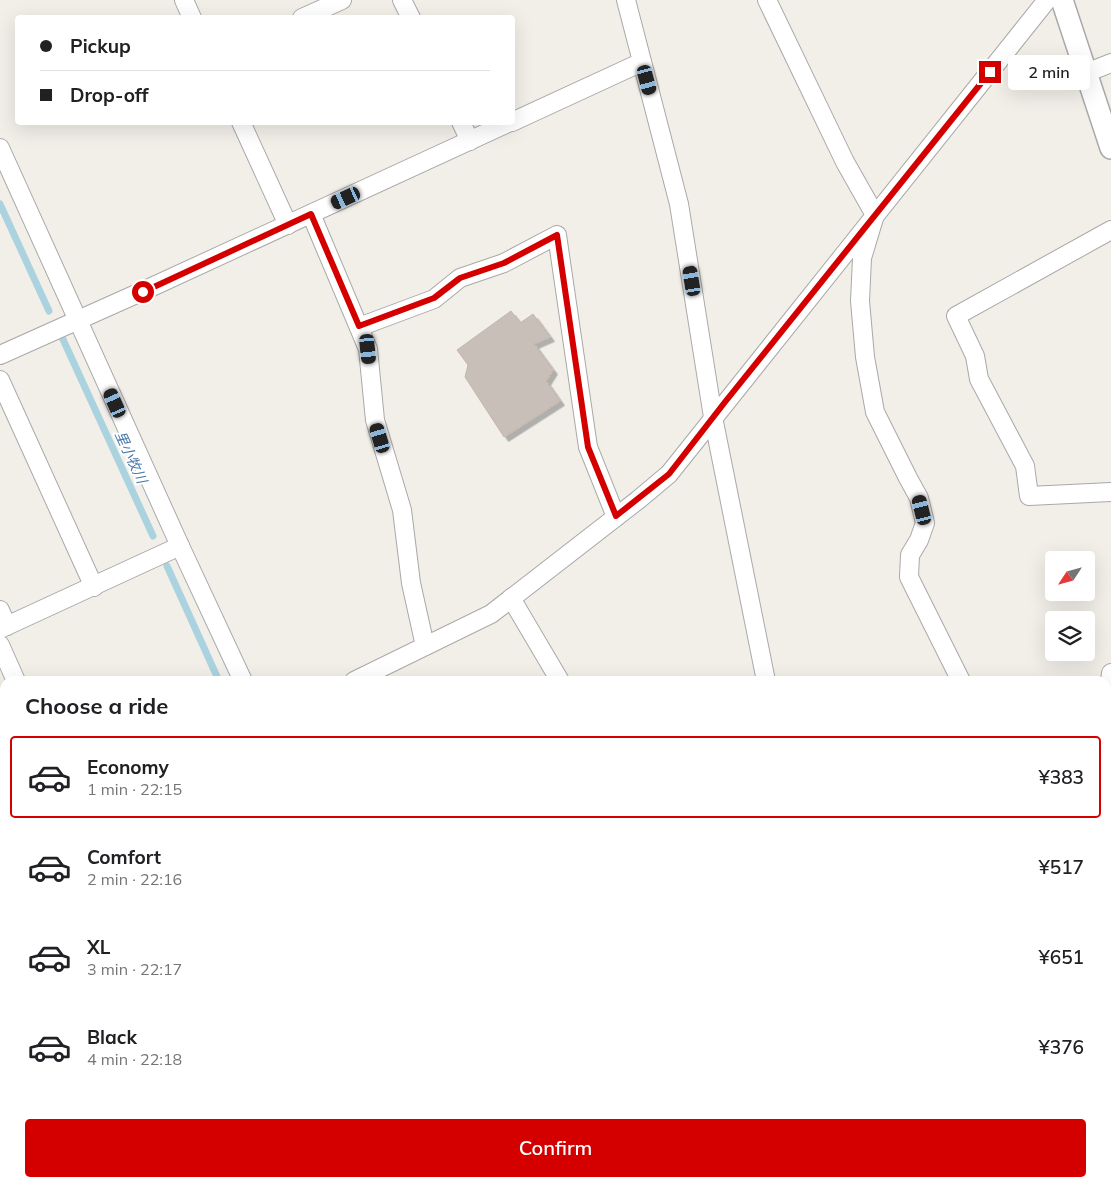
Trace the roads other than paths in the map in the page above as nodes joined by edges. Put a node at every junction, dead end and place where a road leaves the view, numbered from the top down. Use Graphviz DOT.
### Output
graph roads {
  1 [pos="184,0"];
  2 [pos="342,0"];
  3 [pos="402,0"];
  4 [pos="626,0"];
  5 [pos="767,0"];
  6 [pos="1047,0"];
  7 [pos="1062,0"];
  8 [pos="191,15"];
  9 [pos="309,15"];
  10 [pos="410,15"];
  11 [pos="642,62"];
  12 [pos="1111,62"];
  13 [pos="1086,73"];
  14 [pos="515,121"];
  15 [pos="242,125"];
  16 [pos="462,125"];
  17 [pos="505,125"];
  18 [pos="470,141"];
  19 [pos="0,148"];
  20 [pos="1111,148"];
  21 [pos="311,214"];
  22 [pos="875,215"];
  23 [pos="288,225"];
  24 [pos="1111,230"];
  25 [pos="78,320"];
  26 [pos="359,326"];
  27 [pos="0,355"];
  28 [pos="0,380"];
  29 [pos="713,417"];
  30 [pos="1111,492"];
  31 [pos="616,516"];
  32 [pos="180,546"];
  33 [pos="94,587"];
  34 [pos="511,598"];
  35 [pos="2,622"];
  36 [pos="0,645"];
  37 [pos="425,646"];
  38 [pos="14,676"];
  39 [pos="241,676"];
  40 [pos="364,676"];
  41 [pos="557,676"];
  42 [pos="765,676"];
  43 [pos="958,676"];
  1 -- 8 [label="street"];
  2 -- 9 [label="street"];
  3 -- 10 [label="street"];
  4 -- 11 [label="street"];
  5 -- 22 [label="street"];
  6 -- 22 [label="street"];
  7 -- 13 [label="street"];
  11 -- 14 [label="street"];
  11 -- 29 [label="street"];
  12 -- 13 [label="street"];
  13 -- 20 [label="street"];
  15 -- 23 [label="street"];
  16 -- 18 [label="street"];
  17 -- 18 [label="street"];
  18 -- 21 [label="street"];
  19 -- 25 [label="street"];
  21 -- 23 [label="street"];
  21 -- 26 [label="street"];
  22 -- 29 [label="street"];
  22 -- 43 [label="street"];
  23 -- 25 [label="street"];
  24 -- 30 [label="street"];
  25 -- 27 [label="street"];
  25 -- 32 [label="street"];
  26 -- 31 [label="street"];
  26 -- 37 [label="street"];
  28 -- 33 [label="street"];
  29 -- 31 [label="street"];
  29 -- 42 [label="street"];
  31 -- 34 [label="street"];
  32 -- 33 [label="street"];
  32 -- 39 [label="street"];
  33 -- 35 [label="street"];
  34 -- 37 [label="street"];
  34 -- 41 [label="street"];
  36 -- 38 [label="street"];
  37 -- 40 [label="street"];
}
